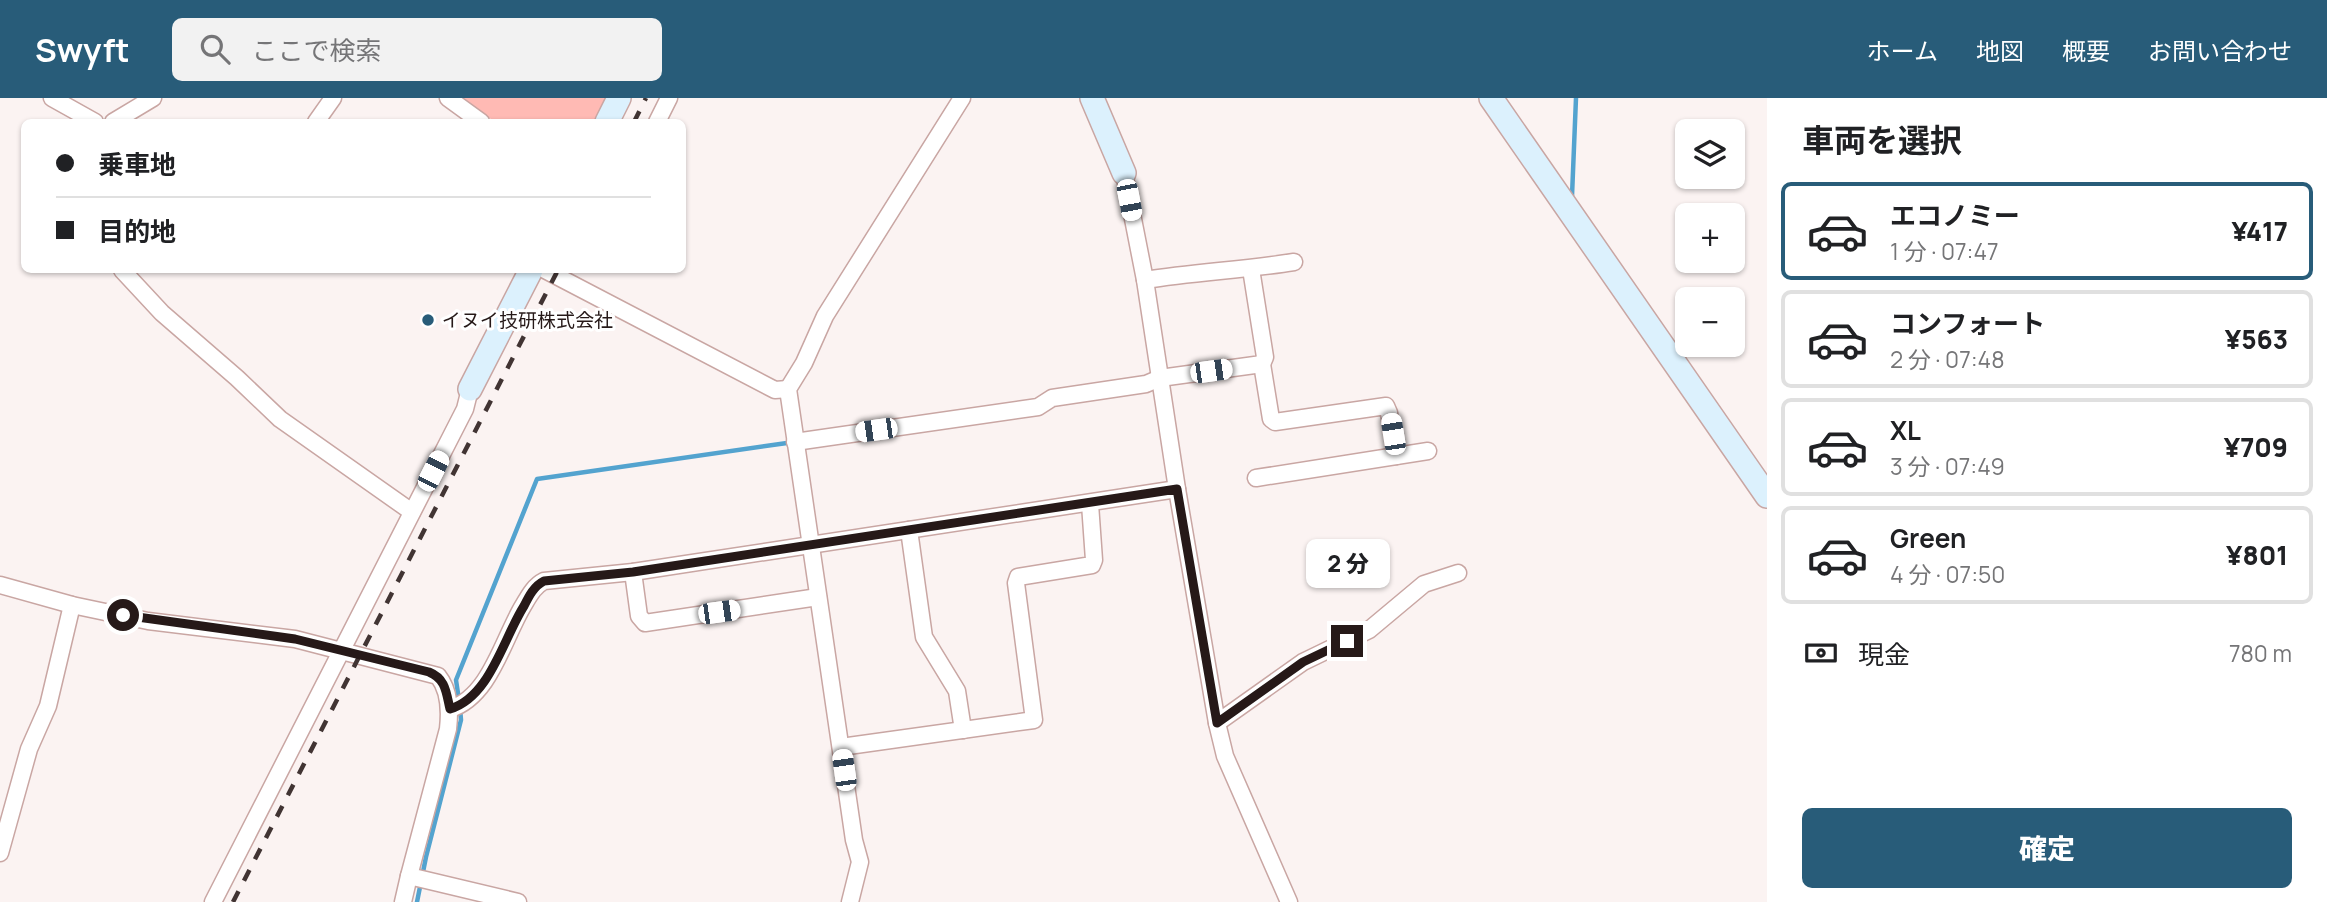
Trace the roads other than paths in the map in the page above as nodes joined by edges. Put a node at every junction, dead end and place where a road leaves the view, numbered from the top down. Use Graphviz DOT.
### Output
graph roads {
  1 [pos="52,98"];
  2 [pos="153,98"];
  3 [pos="333,98"];
  4 [pos="448,98"];
  5 [pos="619,98"];
  6 [pos="669,98"];
  7 [pos="962,98"];
  8 [pos="1092,98"];
  9 [pos="1491,98"];
  10 [pos="90,119"];
  11 [pos="118,119"];
  12 [pos="318,119"];
  13 [pos="477,119"];
  14 [pos="608,119"];
  15 [pos="658,119"];
  16 [pos="1124,173"];
  17 [pos="1294,262"];
  18 [pos="1251,269"];
  19 [pos="124,273"];
  20 [pos="529,273"];
  21 [pos="551,273"];
  22 [pos="582,273"];
  23 [pos="1145,280"];
  24 [pos="576,285"];
  25 [pos="1262,364"];
  26 [pos="1160,379"];
  27 [pos="470,388"];
  28 [pos="788,389"];
  29 [pos="795,442"];
  30 [pos="1428,451"];
  31 [pos="1396,456"];
  32 [pos="1255,478"];
  33 [pos="1177,489"];
  34 [pos="1767,496"];
  35 [pos="1090,504"];
  36 [pos="412,512"];
  37 [pos="909,530"];
  38 [pos="811,545"];
  39 [pos="633,572"];
  40 [pos="1458,573"];
  41 [pos="0,585"];
  42 [pos="818,597"];
  43 [pos="72,605"];
  44 [pos="340,650"];
  45 [pos="450,709"];
  46 [pos="1217,723"];
  47 [pos="963,730"];
  48 [pos="841,747"];
  49 [pos="0,853"];
  50 [pos="409,876"];
  51 [pos="213,902"];
  52 [pos="403,902"];
  53 [pos="518,902"];
  54 [pos="850,902"];
  55 [pos="1289,902"];
  1 -- 10 [label="street"];
  2 -- 11 [label="street"];
  3 -- 12 [label="street"];
  4 -- 13 [label="street"];
  5 -- 14 [label="street"];
  6 -- 15 [label="street"];
  7 -- 28 [label="street"];
  8 -- 16 [label="street"];
  9 -- 34 [label="street"];
  16 -- 23 [label="street"];
  17 -- 18 [label="street"];
  18 -- 23 [label="street"];
  18 -- 25 [label="street"];
  19 -- 36 [label="street"];
  20 -- 27 [label="street"];
  21 -- 24 [label="street"];
  22 -- 24 [label="street"];
  23 -- 26 [label="street"];
  24 -- 28 [label="street"];
  25 -- 26 [label="street"];
  25 -- 31 [label="street"];
  26 -- 29 [label="street"];
  26 -- 33 [label="street"];
  27 -- 36 [label="street"];
  28 -- 29 [label="street"];
  29 -- 38 [label="street"];
  30 -- 31 [label="street"];
  31 -- 32 [label="street"];
  33 -- 35 [label="street"];
  33 -- 46 [label="street"];
  35 -- 37 [label="street"];
  35 -- 47 [label="street"];
  36 -- 44 [label="street"];
  37 -- 38 [label="street"];
  37 -- 47 [label="street"];
  38 -- 39 [label="street"];
  38 -- 42 [label="street"];
  39 -- 42 [label="street"];
  39 -- 45 [label="street"];
  40 -- 46 [label="street"];
  41 -- 43 [label="street"];
  42 -- 48 [label="street"];
  43 -- 44 [label="street"];
  43 -- 49 [label="street"];
  44 -- 45 [label="street"];
  44 -- 51 [label="street"];
  45 -- 50 [label="street"];
  46 -- 55 [label="street"];
  47 -- 48 [label="street"];
  48 -- 54 [label="street"];
  50 -- 52 [label="street"];
  50 -- 53 [label="street"];
}
